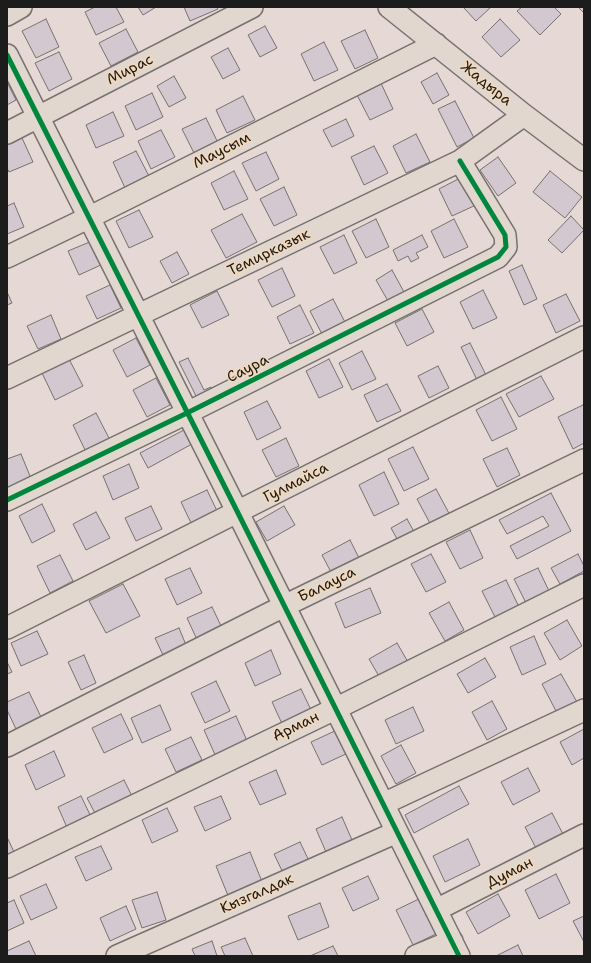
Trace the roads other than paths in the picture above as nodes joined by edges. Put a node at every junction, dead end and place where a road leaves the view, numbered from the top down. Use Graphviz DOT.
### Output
graph roads {
  1 [pos="21,7"];
  2 [pos="252,7"];
  3 [pos="389,7"];
  4 [pos="7,14"];
  5 [pos="436,44"];
  6 [pos="7,55"];
  7 [pos="524,115"];
  8 [pos="38,117"];
  9 [pos="7,133"];
  10 [pos="584,160"];
  11 [pos="460,161"];
  12 [pos="88,218"];
  13 [pos="7,257"];
  14 [pos="138,315"];
  15 [pos="584,337"];
  16 [pos="7,378"];
  17 [pos="186,413"];
  18 [pos="584,460"];
  19 [pos="7,500"];
  20 [pos="238,513"];
  21 [pos="584,585"];
  22 [pos="284,606"];
  23 [pos="7,628"];
  24 [pos="335,709"];
  25 [pos="584,710"];
  26 [pos="7,746"];
  27 [pos="383,804"];
  28 [pos="397,832"];
  29 [pos="584,835"];
  30 [pos="7,867"];
  31 [pos="436,910"];
  32 [pos="455,948"];
  33 [pos="117,956"];
  34 [pos="416,956"];
  1 -- 4 [label="street"];
  2 -- 8 [label="street, Мирас"];
  3 -- 5 [label="street, Жадыра"];
  5 -- 7 [label="street, Жадыра"];
  5 -- 12 [label="street, Маусым"];
  6 -- 8 [label="street"];
  7 -- 10 [label="street, Жадыра"];
  7 -- 11 [label="street, Темирказык"];
  8 -- 9 [label="street, Мирас"];
  8 -- 12 [label="street"];
  11 -- 14 [label="street, Темирказык"];
  11 -- 17 [label="street, Саура"];
  12 -- 13 [label="street, Маусым"];
  12 -- 14 [label="street"];
  14 -- 16 [label="street, Темирказык"];
  14 -- 17 [label="street"];
  15 -- 20 [label="street, Гулмайса"];
  17 -- 19 [label="street, Саура"];
  17 -- 20 [label="street"];
  18 -- 22 [label="street, Балауса"];
  20 -- 22 [label="street"];
  20 -- 23 [label="street, Гулмайса"];
  21 -- 24 [label="street, Арман"];
  22 -- 24 [label="street"];
  22 -- 26 [label="street, Балауса"];
  24 -- 27 [label="street"];
  24 -- 30 [label="street, Арман"];
  25 -- 27 [label="street"];
  27 -- 28 [label="street"];
  28 -- 31 [label="street"];
  28 -- 33 [label="street, Кызгалдак"];
  29 -- 31 [label="street, Думан"];
  31 -- 32 [label="street"];
  32 -- 34 [label="street"];
}
